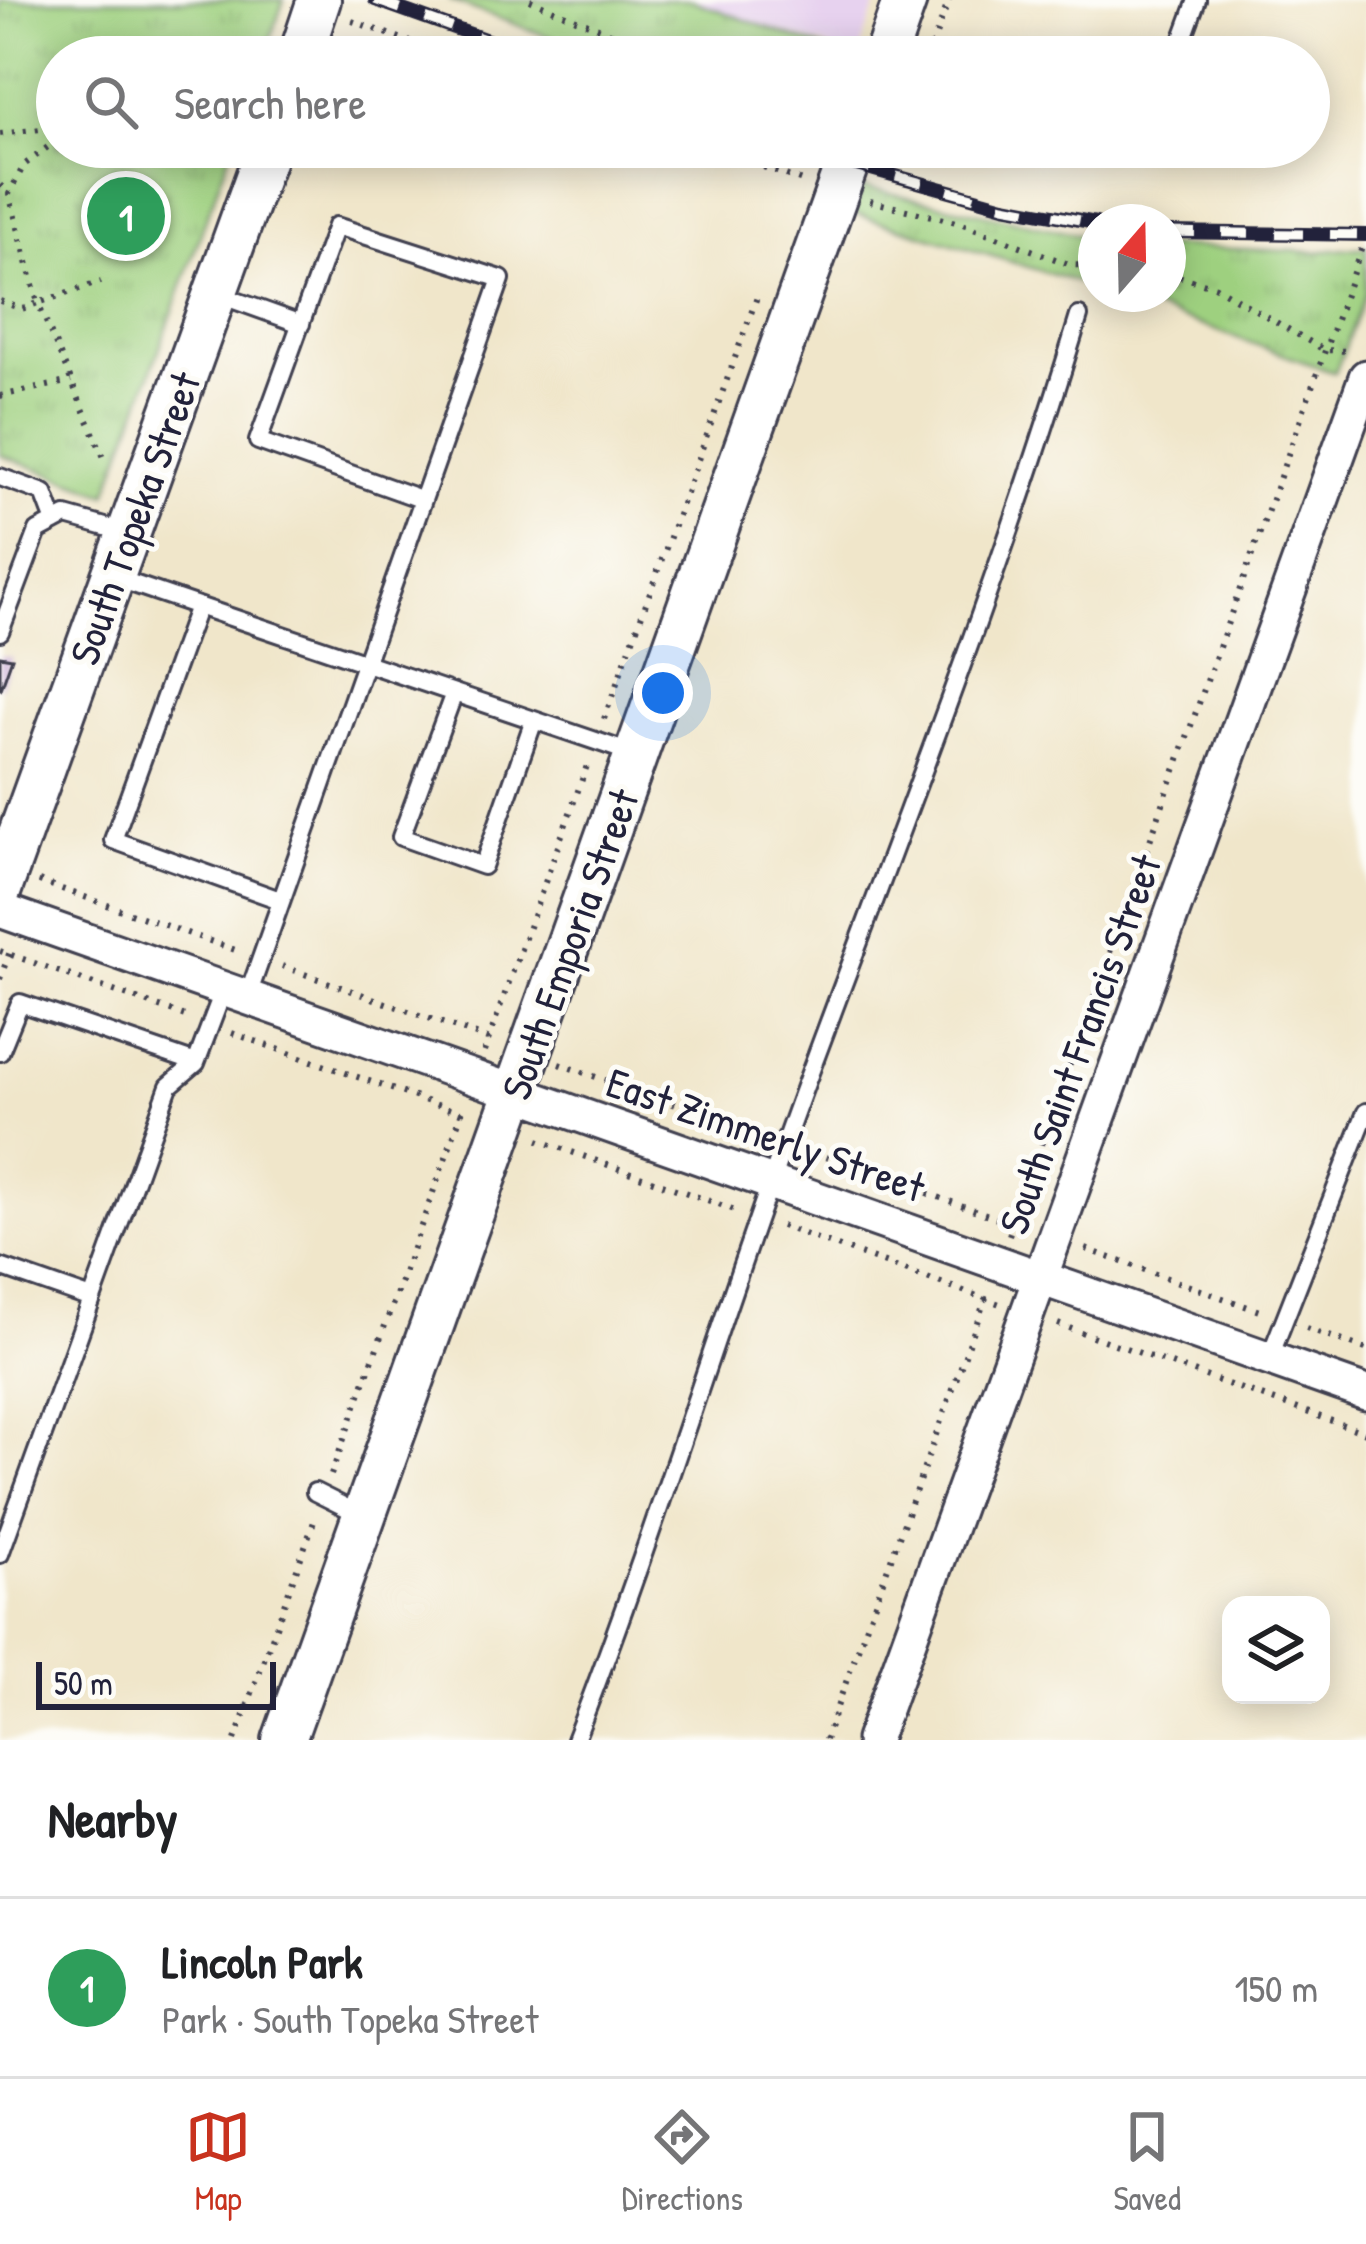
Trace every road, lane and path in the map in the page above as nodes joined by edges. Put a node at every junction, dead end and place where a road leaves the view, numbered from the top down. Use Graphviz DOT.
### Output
graph roads {
  1 [pos="530,0"];
  2 [pos="905,0"];
  3 [pos="949,0"];
  4 [pos="1197,0"];
  5 [pos="317,4"];
  6 [pos="307,36"];
  7 [pos="399,36"];
  8 [pos="618,36"];
  9 [pos="892,36"];
  10 [pos="936,36"];
  11 [pos="1184,36"];
  12 [pos="36,130"];
  13 [pos="0,135"];
  14 [pos="36,156"];
  15 [pos="260,168"];
  16 [pos="765,168"];
  17 [pos="805,168"];
  18 [pos="835,168"];
  19 [pos="0,185"];
  20 [pos="818,187"];
  21 [pos="9,194"];
  22 [pos="791,202"];
  23 [pos="1366,236"];
  24 [pos="1078,265"];
  25 [pos="1186,278"];
  26 [pos="101,282"];
  27 [pos="759,292"];
  28 [pos="215,294"];
  29 [pos="0,302"];
  30 [pos="38,303"];
  31 [pos="1079,316"];
  32 [pos="301,324"];
  33 [pos="1366,349"];
  34 [pos="1324,350"];
  35 [pos="1366,377"];
  36 [pos="71,381"];
  37 [pos="0,396"];
  38 [pos="105,460"];
  39 [pos="0,477"];
  40 [pos="421,499"];
  41 [pos="55,522"];
  42 [pos="128,533"];
  43 [pos="113,576"];
  44 [pos="198,606"];
  45 [pos="0,632"];
  46 [pos="362,662"];
  47 [pos="454,693"];
  48 [pos="534,720"];
  49 [pos="596,741"];
  50 [pos="638,755"];
  51 [pos="5,876"];
  52 [pos="280,900"];
  53 [pos="0,910"];
  54 [pos="0,951"];
  55 [pos="260,958"];
  56 [pos="236,994"];
  57 [pos="210,1025"];
  58 [pos="489,1039"];
  59 [pos="0,1052"];
  60 [pos="196,1063"];
  61 [pos="474,1079"];
  62 [pos="516,1092"];
  63 [pos="1366,1112"];
  64 [pos="461,1114"];
  65 [pos="785,1143"];
  66 [pos="771,1183"];
  67 [pos="759,1219"];
  68 [pos="1013,1223"];
  69 [pos="1056,1239"];
  70 [pos="999,1264"];
  71 [pos="0,1267"];
  72 [pos="1042,1279"];
  73 [pos="89,1298"];
  74 [pos="986,1298"];
  75 [pos="1029,1314"];
  76 [pos="1284,1320"];
  77 [pos="1366,1349"];
  78 [pos="1269,1359"];
  79 [pos="1366,1393"];
  80 [pos="1366,1433"];
  81 [pos="319,1495"];
  82 [pos="364,1516"];
  83 [pos="0,1554"];
  84 [pos="235,1740"];
  85 [pos="284,1740"];
  86 [pos="575,1740"];
  87 [pos="825,1740"];
  88 [pos="873,1740"];
  1 -- 8 [label="path"];
  2 -- 9 [label="street"];
  3 -- 10 [label="path"];
  4 -- 11 [label="lane"];
  5 -- 6 [label="street"];
  5 -- 7 [label="path"];
  12 -- 13 [label="path"];
  14 -- 21 [label="path"];
  15 -- 28 [label="street, South Topeka Street"];
  16 -- 20 [label="path"];
  17 -- 20 [label="path"];
  18 -- 20 [label="street, South Emporia Street"];
  19 -- 21 [label="path"];
  20 -- 22 [label="path"];
  20 -- 24 [label="path"];
  20 -- 50 [label="street, South Emporia Street"];
  21 -- 30 [label="path"];
  23 -- 34 [label="path"];
  25 -- 34 [label="path"];
  26 -- 30 [label="path"];
  27 -- 49 [label="path"];
  28 -- 32 [label="lane"];
  28 -- 42 [label="street, South Topeka Street"];
  29 -- 30 [label="path"];
  30 -- 36 [label="path"];
  31 -- 65 [label="lane"];
  32 -- 40 [label="lane"];
  32 -- 40 [label="lane"];
  33 -- 34 [label="path"];
  34 -- 68 [label="path"];
  35 -- 69 [label="street, South Saint Francis Street"];
  36 -- 37 [label="path"];
  36 -- 38 [label="path"];
  39 -- 41 [label="lane"];
  40 -- 46 [label="lane"];
  41 -- 42 [label="lane"];
  41 -- 45 [label="lane"];
  42 -- 43 [label="street, South Topeka Street"];
  43 -- 44 [label="lane"];
  43 -- 51 [label="street, South Topeka Street"];
  44 -- 46 [label="lane"];
  44 -- 52 [label="lane"];
  46 -- 47 [label="lane"];
  46 -- 52 [label="lane"];
  47 -- 48 [label="lane"];
  47 -- 48 [label="lane"];
  48 -- 49 [label="lane"];
  49 -- 50 [label="lane"];
  49 -- 58 [label="path"];
  50 -- 62 [label="street, South Emporia Street"];
  51 -- 55 [label="path"];
  52 -- 55 [label="lane"];
  53 -- 56 [label="street, East Zimmerly Street"];
  54 -- 57 [label="path"];
  55 -- 56 [label="lane"];
  55 -- 58 [label="path"];
  56 -- 57 [label="lane"];
  56 -- 61 [label="street, East Zimmerly Street"];
  57 -- 60 [label="lane"];
  57 -- 64 [label="path"];
  58 -- 61 [label="path"];
  58 -- 62 [label="path"];
  59 -- 60 [label="lane"];
  60 -- 73 [label="lane"];
  61 -- 62 [label="street, East Zimmerly Street"];
  61 -- 64 [label="path"];
  62 -- 64 [label="path"];
  62 -- 65 [label="path"];
  62 -- 66 [label="street, East Zimmerly Street"];
  62 -- 67 [label="path"];
  62 -- 82 [label="street, South Emporia Street"];
  63 -- 76 [label="lane"];
  64 -- 81 [label="path"];
  65 -- 66 [label="lane"];
  65 -- 68 [label="path"];
  66 -- 67 [label="lane"];
  66 -- 70 [label="street, East Zimmerly Street"];
  67 -- 74 [label="path"];
  67 -- 86 [label="lane"];
  68 -- 69 [label="path"];
  68 -- 70 [label="path"];
  69 -- 72 [label="street, South Saint Francis Street"];
  69 -- 76 [label="path"];
  70 -- 72 [label="street, East Zimmerly Street"];
  70 -- 74 [label="path"];
  71 -- 73 [label="lane"];
  72 -- 75 [label="street, South Saint Francis Street"];
  72 -- 78 [label="street, East Zimmerly Street"];
  73 -- 83 [label="lane"];
  74 -- 75 [label="path"];
  74 -- 87 [label="path"];
  75 -- 80 [label="path"];
  75 -- 88 [label="street, South Saint Francis Street"];
  76 -- 77 [label="path"];
  76 -- 78 [label="lane"];
  78 -- 79 [label="street, East Zimmerly Street"];
  81 -- 82 [label="lane"];
  81 -- 84 [label="path"];
  82 -- 85 [label="street, South Emporia Street"];
}
